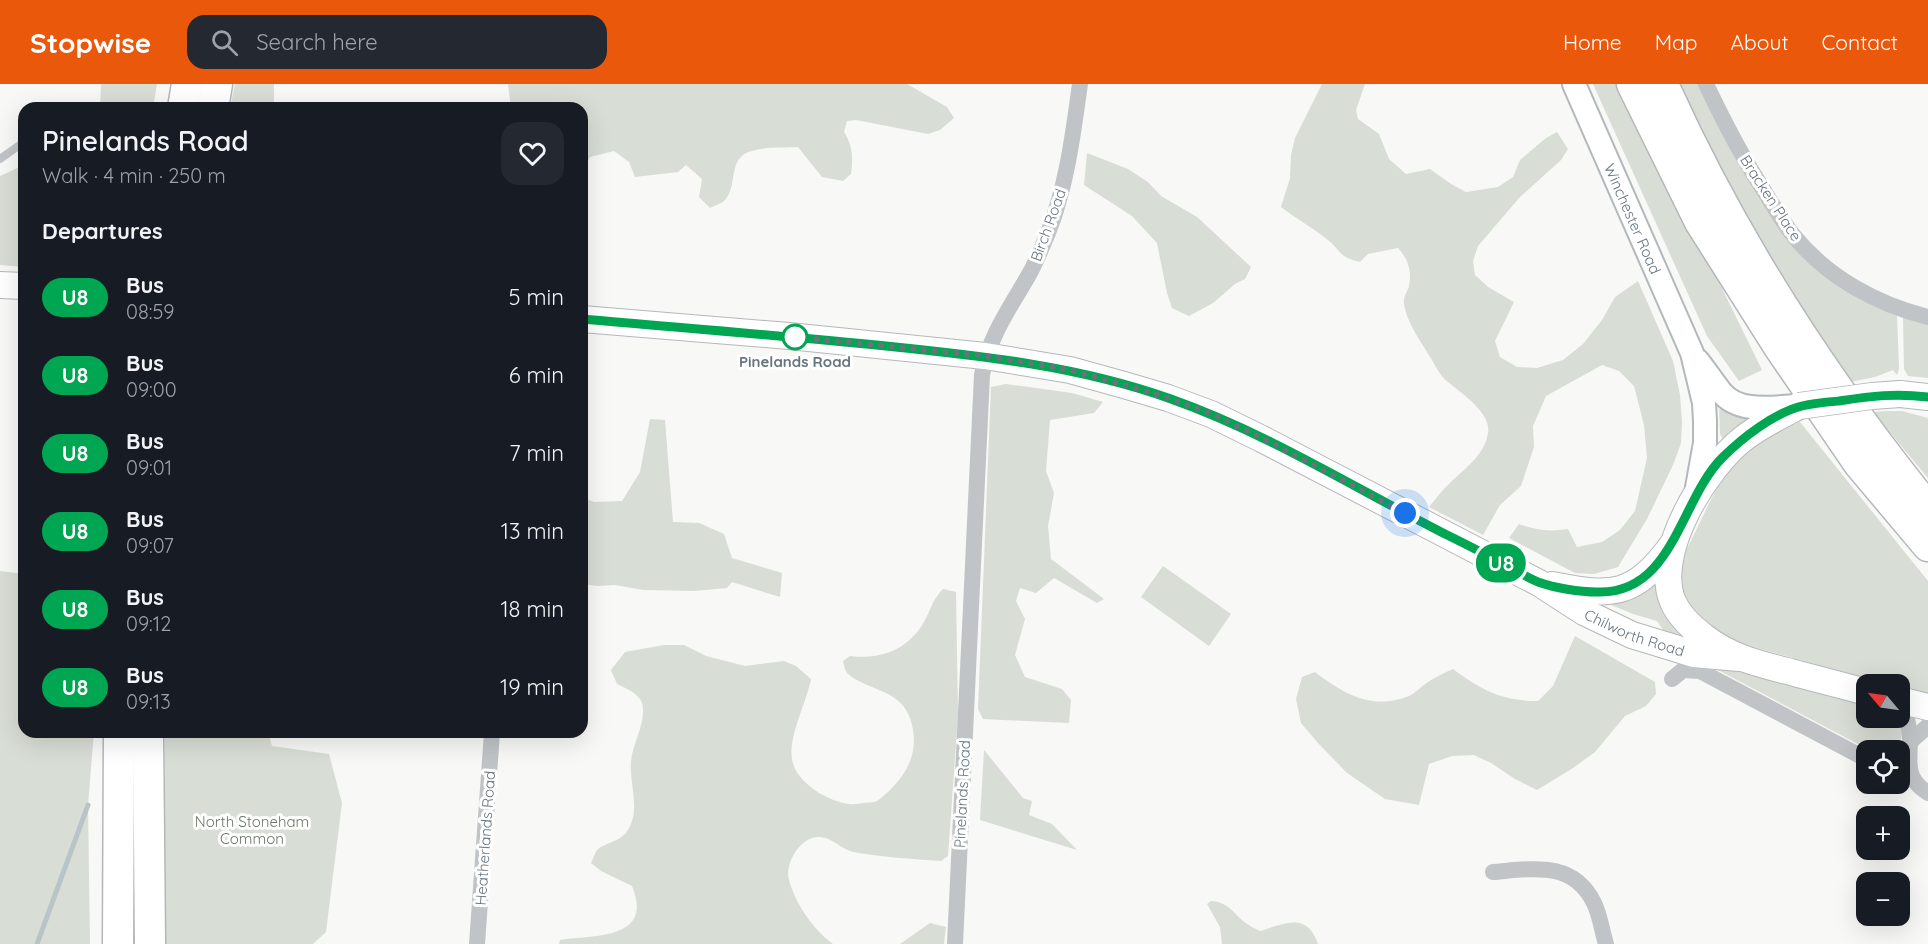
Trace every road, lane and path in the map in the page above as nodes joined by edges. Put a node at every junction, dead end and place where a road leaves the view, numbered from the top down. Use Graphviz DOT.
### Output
graph roads {
  1 [pos="187,84"];
  2 [pos="217,84"];
  3 [pos="1080,84"];
  4 [pos="1575,84"];
  5 [pos="1632,84"];
  6 [pos="1663,84"];
  7 [pos="1706,84"];
  8 [pos="184,102"];
  9 [pos="214,102"];
  10 [pos="18,146"];
  11 [pos="0,159"];
  12 [pos="0,285"];
  13 [pos="18,286"];
  14 [pos="1928,317"];
  15 [pos="588,319"];
  16 [pos="1692,352"];
  17 [pos="985,356"];
  18 [pos="1928,397"];
  19 [pos="1757,416"];
  20 [pos="1696,493"];
  21 [pos="1928,508"];
  22 [pos="1674,541"];
  23 [pos="1928,546"];
  24 [pos="1539,583"];
  25 [pos="1739,658"];
  26 [pos="1672,679"];
  27 [pos="1856,689"];
  28 [pos="1910,702"];
  29 [pos="1928,707"];
  30 [pos="1928,726"];
  31 [pos="119,738"];
  32 [pos="148,738"];
  33 [pos="492,738"];
  34 [pos="1910,742"];
  35 [pos="1856,754"];
  36 [pos="1910,774"];
  37 [pos="1928,793"];
  38 [pos="1493,872"];
  39 [pos="118,944"];
  40 [pos="150,944"];
  41 [pos="477,944"];
  42 [pos="955,944"];
  43 [pos="1606,944"];
  1 -- 8 [label="highway"];
  2 -- 9 [label="highway"];
  3 -- 17 [label="street, Birch Road"];
  4 -- 16 [label="street, Winchester Road"];
  5 -- 23 [label="highway"];
  6 -- 21 [label="highway"];
  7 -- 14 [label="street, Bracken Place"];
  10 -- 11 [label="lane"];
  12 -- 13 [label="main road"];
  15 -- 17 [label="main road, Chilworth Road"];
  16 -- 19 [label="street, Winchester Road"];
  16 -- 20 [label="street, Winchester Road"];
  17 -- 24 [label="main road, Chilworth Road"];
  17 -- 42 [label="street, Pinelands Road"];
  18 -- 19 [label="main road, bridge"];
  19 -- 20 [label="main road"];
  20 -- 22 [label="main road"];
  22 -- 24 [label="main road, Chilworth Road"];
  22 -- 25 [label="main road"];
  24 -- 25 [label="main road, Chilworth Road"];
  25 -- 27 [label="main road"];
  26 -- 35 [label="street, Chilworth Road"];
  28 -- 29 [label="main road"];
  30 -- 34 [label="street"];
  31 -- 39 [label="highway"];
  32 -- 40 [label="highway"];
  33 -- 41 [label="street, Heatherlands Road"];
  36 -- 37 [label="street"];
  38 -- 43 [label="street"];
}
